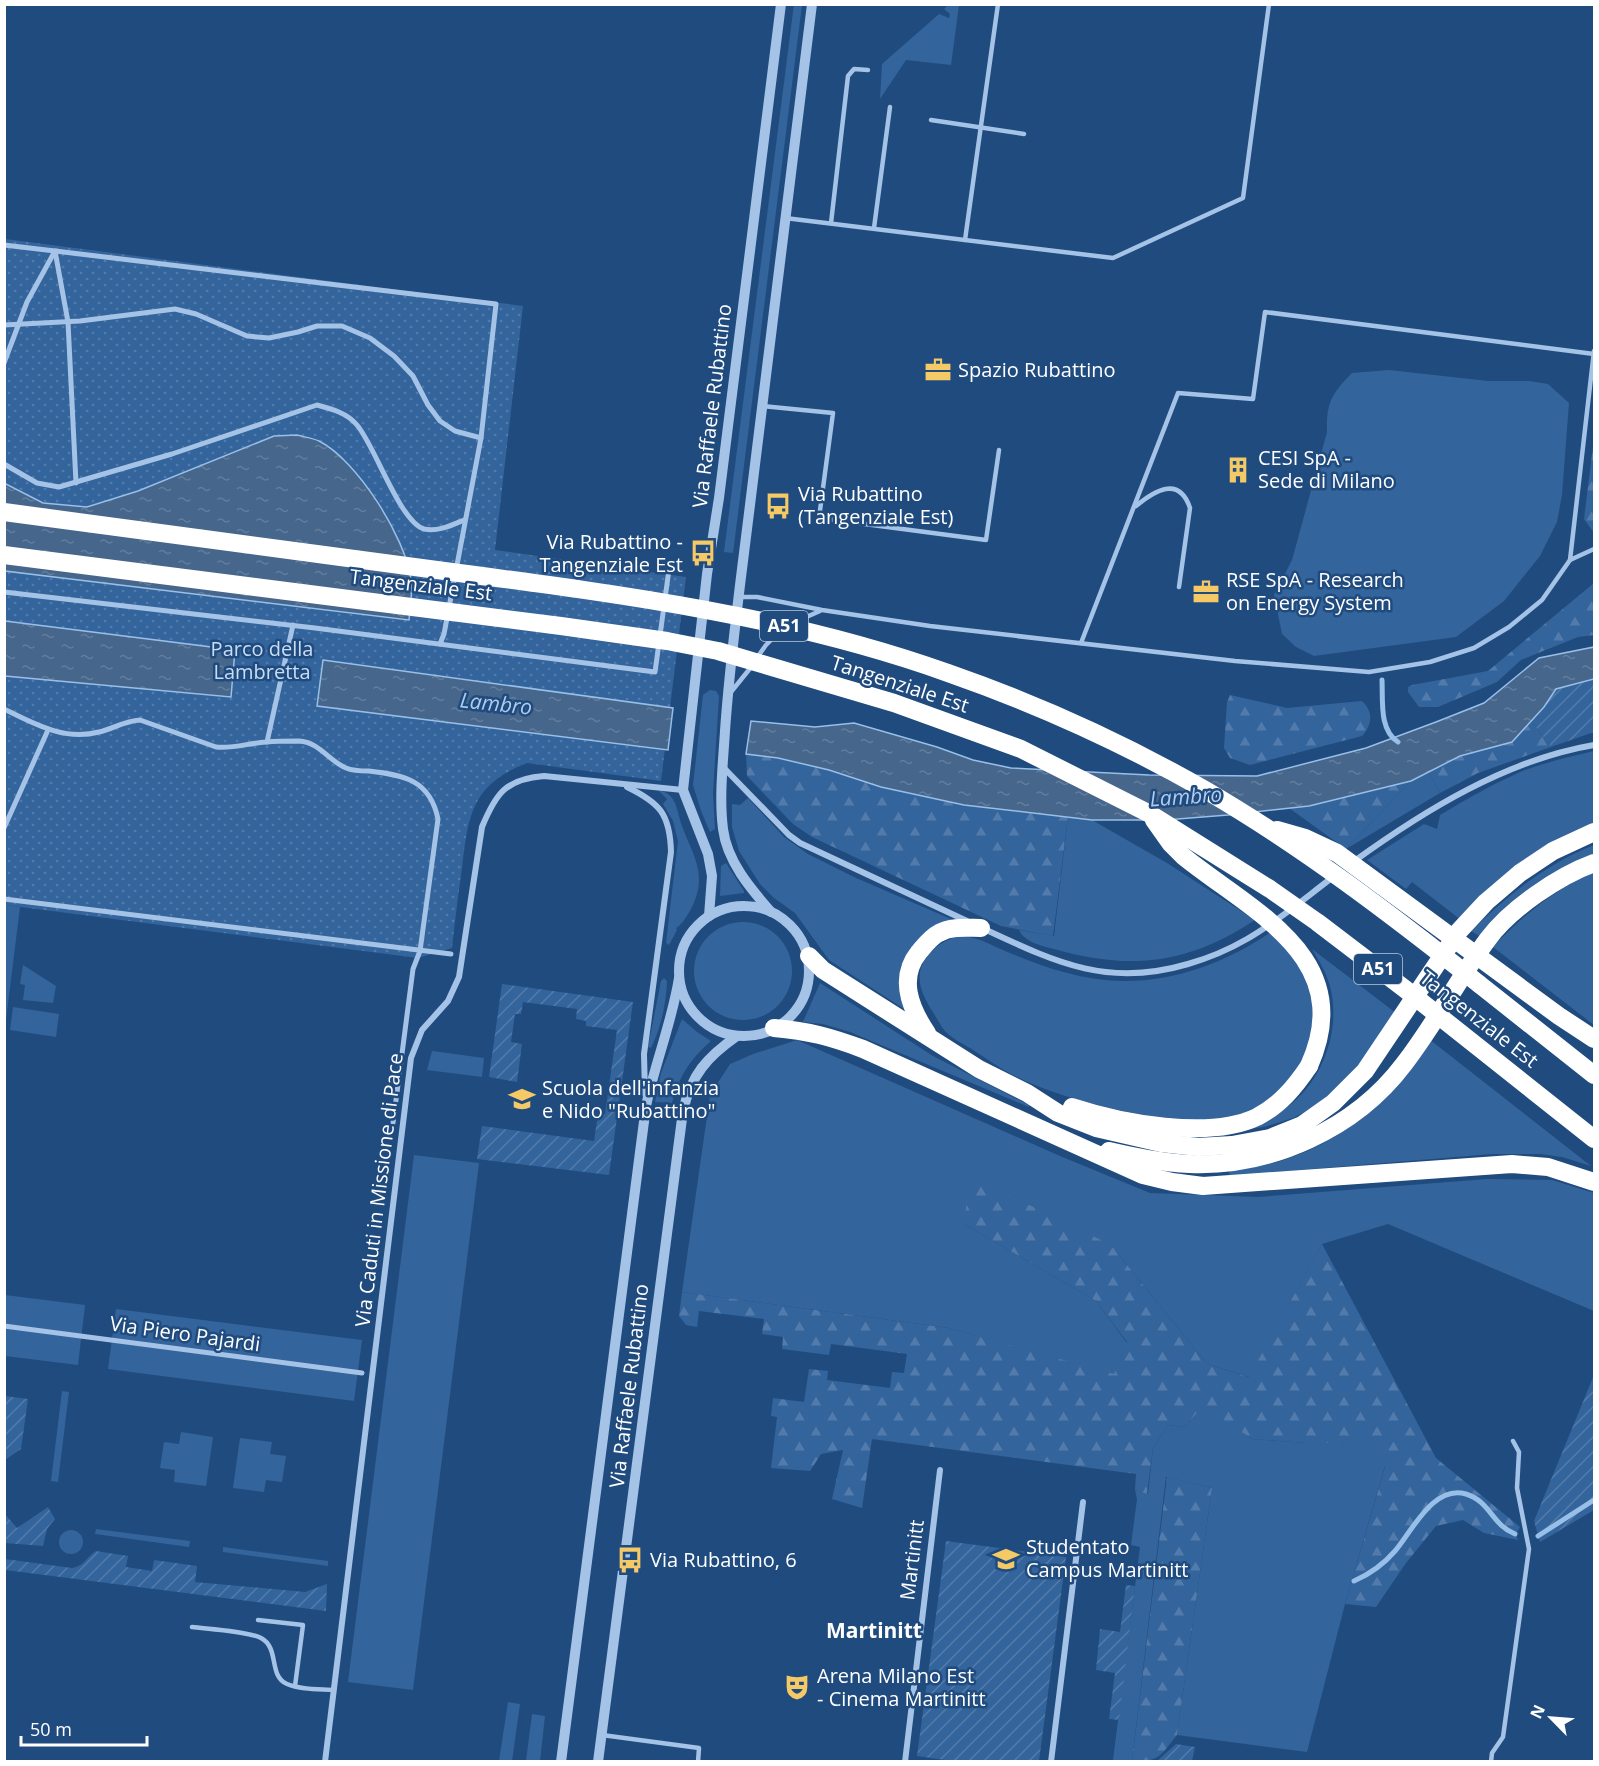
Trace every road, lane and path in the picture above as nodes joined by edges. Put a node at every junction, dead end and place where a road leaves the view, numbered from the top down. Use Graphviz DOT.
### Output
graph roads {
  1 [pos="781,4"];
  2 [pos="812,4"];
  3 [pos="998,4"];
  4 [pos="1269,4"];
  5 [pos="868,70"];
  6 [pos="890,107"];
  7 [pos="931,120"];
  8 [pos="981,127"];
  9 [pos="1024,134"];
  10 [pos="785,218"];
  11 [pos="831,223"];
  12 [pos="874,228"];
  13 [pos="965,240"];
  14 [pos="4,245"];
  15 [pos="55,251"];
  16 [pos="68,322"];
  17 [pos="4,325"];
  18 [pos="18,326"];
  19 [pos="1594,353"];
  20 [pos="4,363"];
  21 [pos="762,406"];
  22 [pos="481,438"];
  23 [pos="999,450"];
  24 [pos="4,464"];
  25 [pos="75,483"];
  26 [pos="1134,508"];
  27 [pos="4,512"];
  28 [pos="465,520"];
  29 [pos="1594,549"];
  30 [pos="4,555"];
  31 [pos="1570,560"];
  32 [pos="670,562"];
  33 [pos="1179,587"];
  34 [pos="4,592"];
  35 [pos="738,597"];
  36 [pos="822,610"];
  37 [pos="293,625"];
  38 [pos="1081,643"];
  39 [pos="440,644"];
  40 [pos="727,697"];
  41 [pos="4,709"];
  42 [pos="48,730"];
  43 [pos="267,742"];
  44 [pos="1594,745"];
  45 [pos="723,767"];
  46 [pos="621,785"];
  47 [pos="683,790"];
  48 [pos="1150,814"];
  49 [pos="4,828"];
  50 [pos="1266,828"];
  51 [pos="1594,832"];
  52 [pos="1594,863"];
  53 [pos="4,899"];
  54 [pos="771,912"];
  55 [pos="709,916"];
  56 [pos="981,928"];
  57 [pos="420,951"];
  58 [pos="451,954"];
  59 [pos="809,956"];
  60 [pos="679,978"];
  61 [pos="774,1028"];
  62 [pos="737,1036"];
  63 [pos="930,1037"];
  64 [pos="1594,1039"];
  65 [pos="1594,1076"];
  66 [pos="1027,1093"];
  67 [pos="646,1106"];
  68 [pos="393,1123"];
  69 [pos="1594,1140"];
  70 [pos="1072,1143"];
  71 [pos="1594,1182"];
  72 [pos="4,1326"];
  73 [pos="362,1373"];
  74 [pos="1514,1441"];
  75 [pos="940,1470"];
  76 [pos="1083,1502"];
  77 [pos="258,1620"];
  78 [pos="192,1627"];
  79 [pos="295,1686"];
  80 [pos="333,1690"];
  81 [pos="602,1735"];
  82 [pos="325,1761"];
  83 [pos="561,1761"];
  84 [pos="598,1761"];
  85 [pos="698,1761"];
  86 [pos="905,1761"];
  87 [pos="1051,1761"];
  88 [pos="1491,1761"];
  1 -- 47 [label="street, Via Raffaele Rubattino"];
  2 -- 10 [label="street, Via Raffaele Rubattino"];
  3 -- 8 [label="lane"];
  4 -- 13 [label="lane"];
  5 -- 11 [label="lane"];
  6 -- 12 [label="lane"];
  7 -- 8 [label="lane"];
  8 -- 9 [label="lane"];
  8 -- 13 [label="lane"];
  10 -- 11 [label="lane"];
  10 -- 21 [label="street, Via Raffaele Rubattino"];
  11 -- 12 [label="lane"];
  12 -- 13 [label="lane"];
  14 -- 15 [label="street"];
  15 -- 16 [label="street"];
  15 -- 18 [label="street"];
  15 -- 22 [label="street"];
  16 -- 18 [label="street"];
  16 -- 22 [label="street"];
  16 -- 25 [label="street"];
  17 -- 18 [label="street"];
  18 -- 20 [label="street"];
  19 -- 26 [label="lane"];
  19 -- 31 [label="lane"];
  21 -- 23 [label="lane"];
  21 -- 35 [label="street, Via Raffaele Rubattino"];
  22 -- 28 [label="street"];
  24 -- 25 [label="street"];
  25 -- 28 [label="street"];
  26 -- 33 [label="lane"];
  26 -- 38 [label="lane"];
  27 -- 50 [label="highway, Tangenziale Est / A51, bridge"];
  28 -- 39 [label="street"];
  29 -- 31 [label="lane"];
  30 -- 48 [label="highway, Tangenziale Est / A51, bridge"];
  31 -- 38 [label="lane"];
  32 -- 39 [label="street"];
  34 -- 37 [label="street"];
  35 -- 36 [label="lane"];
  35 -- 40 [label="street, Via Raffaele Rubattino"];
  36 -- 38 [label="lane"];
  36 -- 40 [label="lane"];
  37 -- 39 [label="street"];
  37 -- 43 [label="street"];
  40 -- 45 [label="street, Via Raffaele Rubattino"];
  41 -- 42 [label="street"];
  42 -- 43 [label="street"];
  42 -- 49 [label="street"];
  43 -- 57 [label="street"];
  44 -- 56 [label="street"];
  45 -- 54 [label="street, Via Raffaele Rubattino"];
  45 -- 56 [label="street"];
  46 -- 47 [label="street, Via Caduti in Missione di Pace"];
  46 -- 67 [label="street, Via Raffaele Rubattino"];
  46 -- 80 [label="street, Via Caduti in Missione di Pace"];
  47 -- 55 [label="street, Via Raffaele Rubattino"];
  48 -- 66 [label="highway, bridge"];
  48 -- 69 [label="highway, Tangenziale Est / A51, bridge"];
  50 -- 64 [label="highway, bridge"];
  50 -- 65 [label="highway, Tangenziale Est / A51, bridge"];
  51 -- 66 [label="highway"];
  52 -- 70 [label="highway"];
  53 -- 57 [label="street"];
  54 -- 55 [label="street, Via Raffaele Rubattino"];
  54 -- 59 [label="street, Via Raffaele Rubattino"];
  55 -- 60 [label="street, Via Raffaele Rubattino"];
  56 -- 63 [label="highway"];
  57 -- 58 [label="street"];
  57 -- 68 [label="street"];
  59 -- 61 [label="street, Via Raffaele Rubattino"];
  59 -- 63 [label="highway"];
  60 -- 62 [label="street, Via Raffaele Rubattino"];
  60 -- 67 [label="street, Via Raffaele Rubattino"];
  61 -- 62 [label="street, Via Raffaele Rubattino"];
  61 -- 70 [label="highway"];
  62 -- 81 [label="street, Via Raffaele Rubattino"];
  63 -- 66 [label="highway"];
  67 -- 83 [label="street, Via Raffaele Rubattino"];
  70 -- 71 [label="highway"];
  72 -- 73 [label="street, Via Piero Pajardi"];
  74 -- 88 [label="lane"];
  75 -- 86 [label="street, Martinitt"];
  76 -- 87 [label="street"];
  77 -- 79 [label="lane"];
  78 -- 79 [label="lane"];
  79 -- 80 [label="lane"];
  80 -- 82 [label="street, Via Caduti in Missione di Pace"];
  81 -- 84 [label="street, Via Raffaele Rubattino"];
  81 -- 85 [label="lane"];
}
